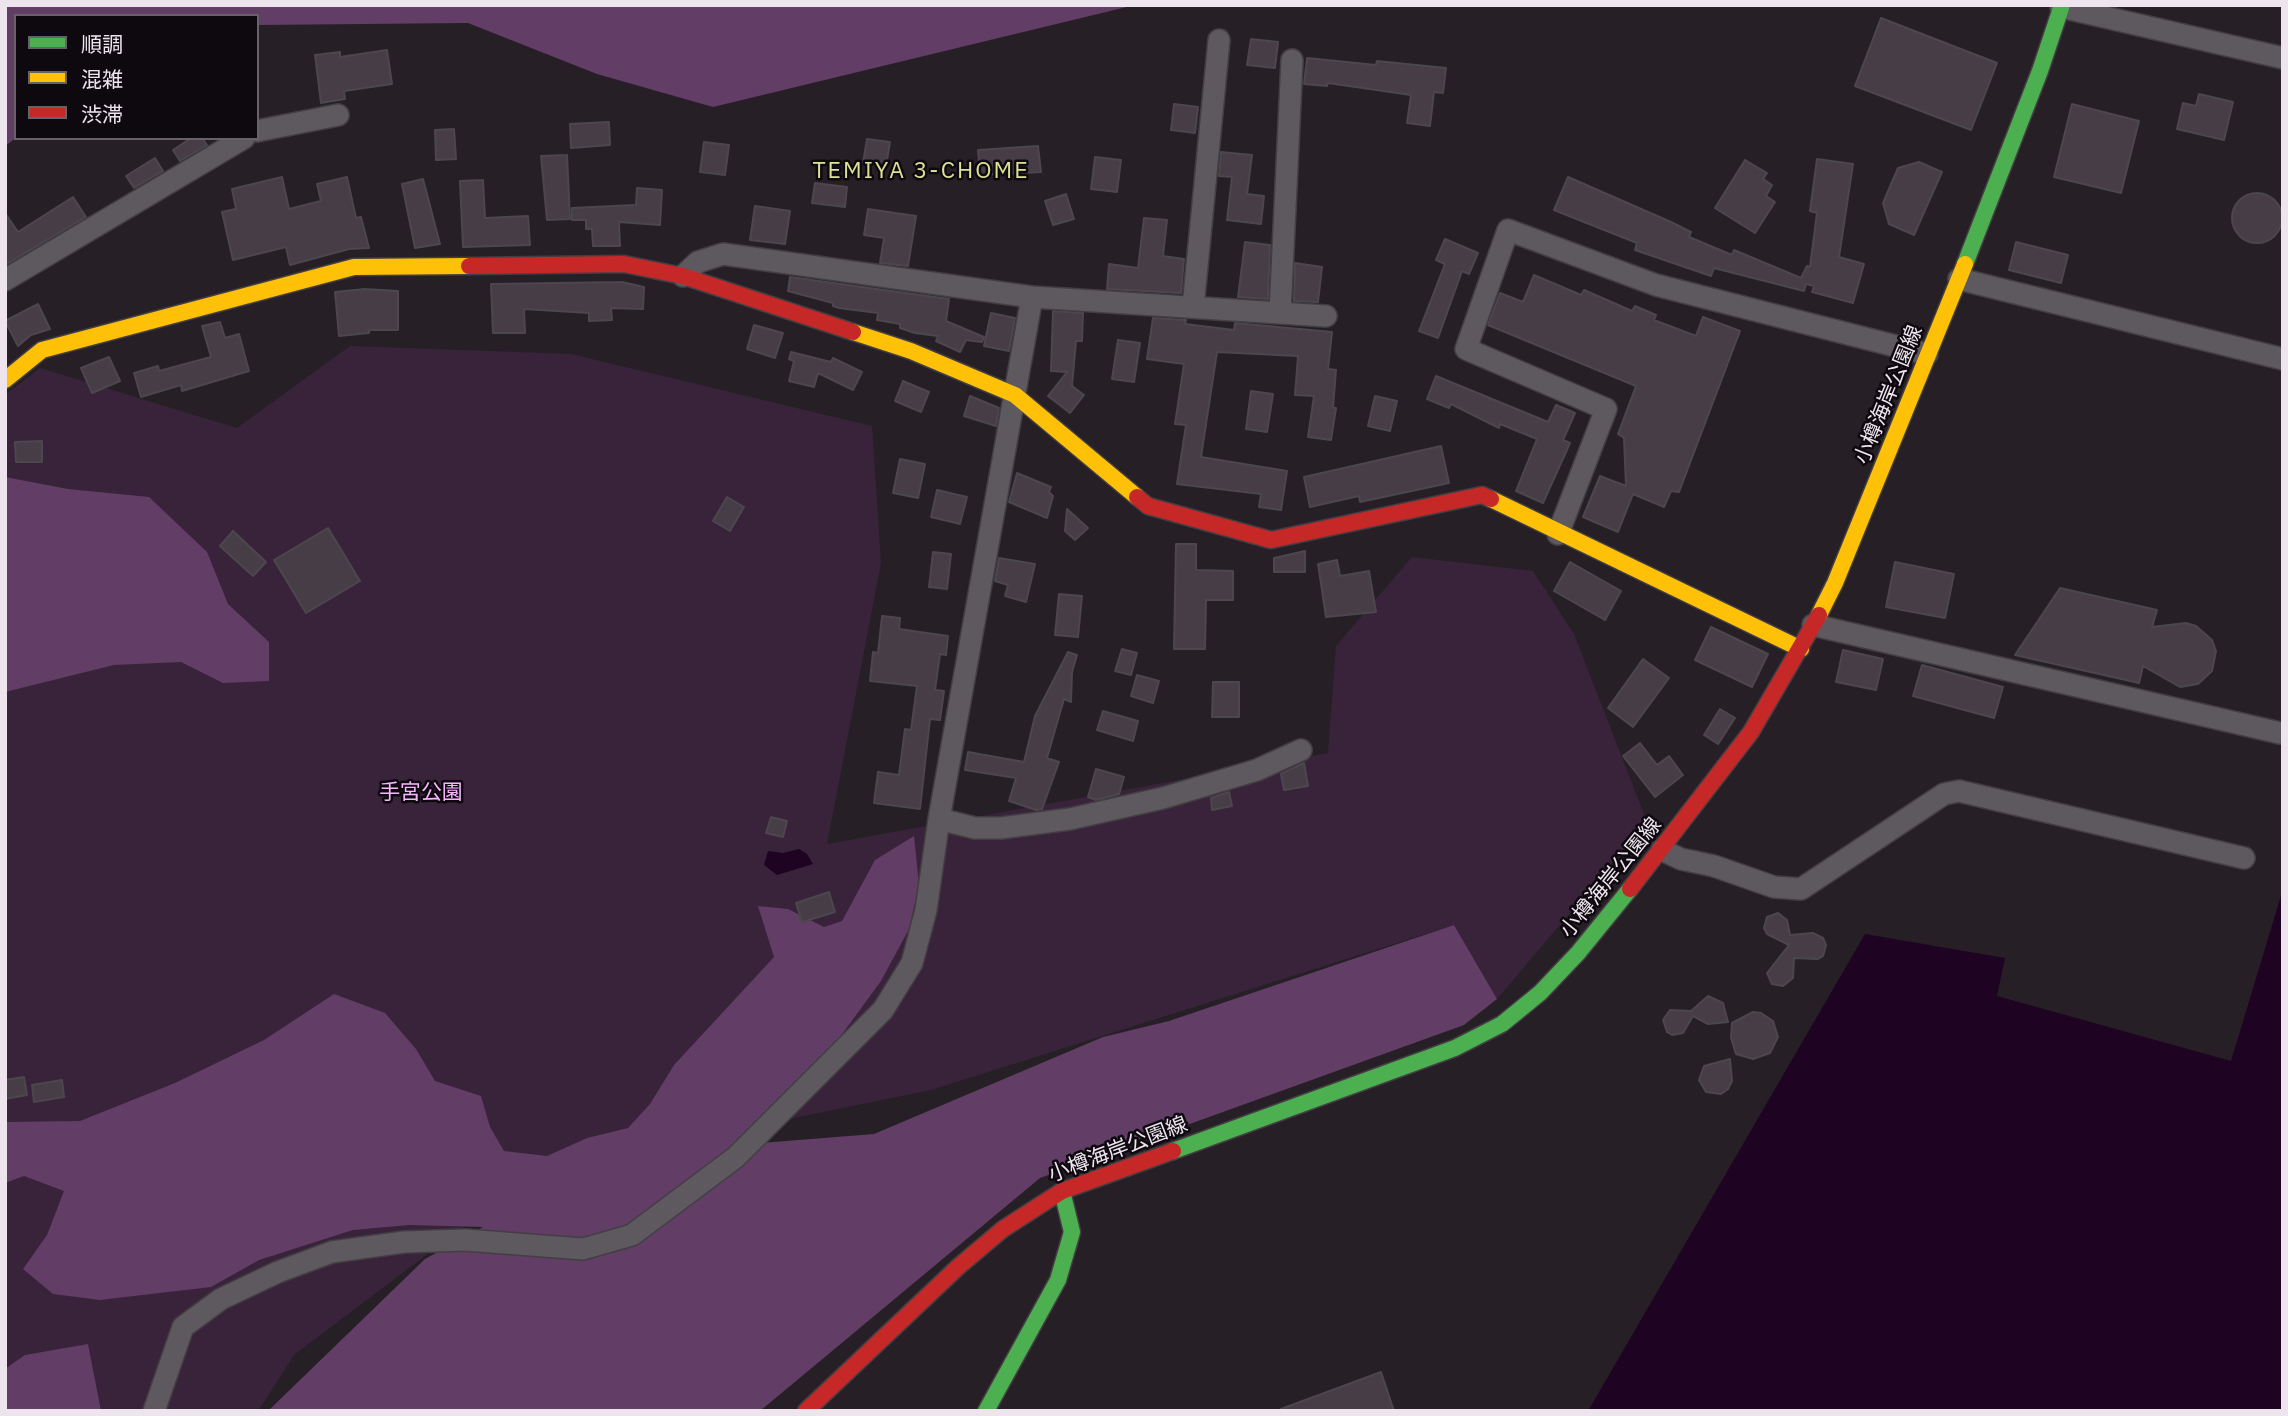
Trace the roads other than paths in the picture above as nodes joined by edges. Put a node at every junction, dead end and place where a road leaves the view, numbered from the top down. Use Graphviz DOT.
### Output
graph roads {
  1 [pos="2061,6"];
  2 [pos="1219,40"];
  3 [pos="2283,58"];
  4 [pos="1292,60"];
  5 [pos="338,115"];
  6 [pos="259,131"];
  7 [pos="241,140"];
  8 [pos="683,276"];
  9 [pos="1959,279"];
  10 [pos="5,280"];
  11 [pos="1032,297"];
  12 [pos="1193,307"];
  13 [pos="1280,313"];
  14 [pos="1326,316"];
  15 [pos="1927,354"];
  16 [pos="2283,359"];
  17 [pos="5,380"];
  18 [pos="1015,395"];
  19 [pos="1558,534"];
  20 [pos="1813,625"];
  21 [pos="1801,649"];
  22 [pos="2280,733"];
  23 [pos="1301,750"];
  24 [pos="939,819"];
  25 [pos="1662,850"];
  26 [pos="2244,858"];
  27 [pos="1062,1191"];
  28 [pos="154,1411"];
  29 [pos="806,1411"];
  30 [pos="986,1411"];
  1 -- 3 [label="street"];
  1 -- 9 [label="street, 小樽海岸公園線"];
  2 -- 12 [label="street"];
  4 -- 13 [label="street"];
  5 -- 6 [label="street"];
  7 -- 10 [label="street"];
  8 -- 11 [label="street"];
  8 -- 17 [label="street"];
  8 -- 18 [label="street"];
  9 -- 15 [label="street, 小樽海岸公園線"];
  9 -- 16 [label="street"];
  11 -- 12 [label="street"];
  11 -- 18 [label="street"];
  12 -- 13 [label="street"];
  13 -- 14 [label="street"];
  15 -- 19 [label="street"];
  15 -- 20 [label="street, 小樽海岸公園線"];
  18 -- 19 [label="street"];
  18 -- 24 [label="street"];
  19 -- 21 [label="street"];
  20 -- 21 [label="street, 小樽海岸公園線"];
  20 -- 22 [label="street"];
  21 -- 25 [label="street, 小樽海岸公園線"];
  23 -- 24 [label="street"];
  24 -- 28 [label="street"];
  25 -- 26 [label="street"];
  25 -- 27 [label="street, 小樽海岸公園線"];
  27 -- 29 [label="street, 小樽海岸公園線"];
  27 -- 30 [label="street"];
}
